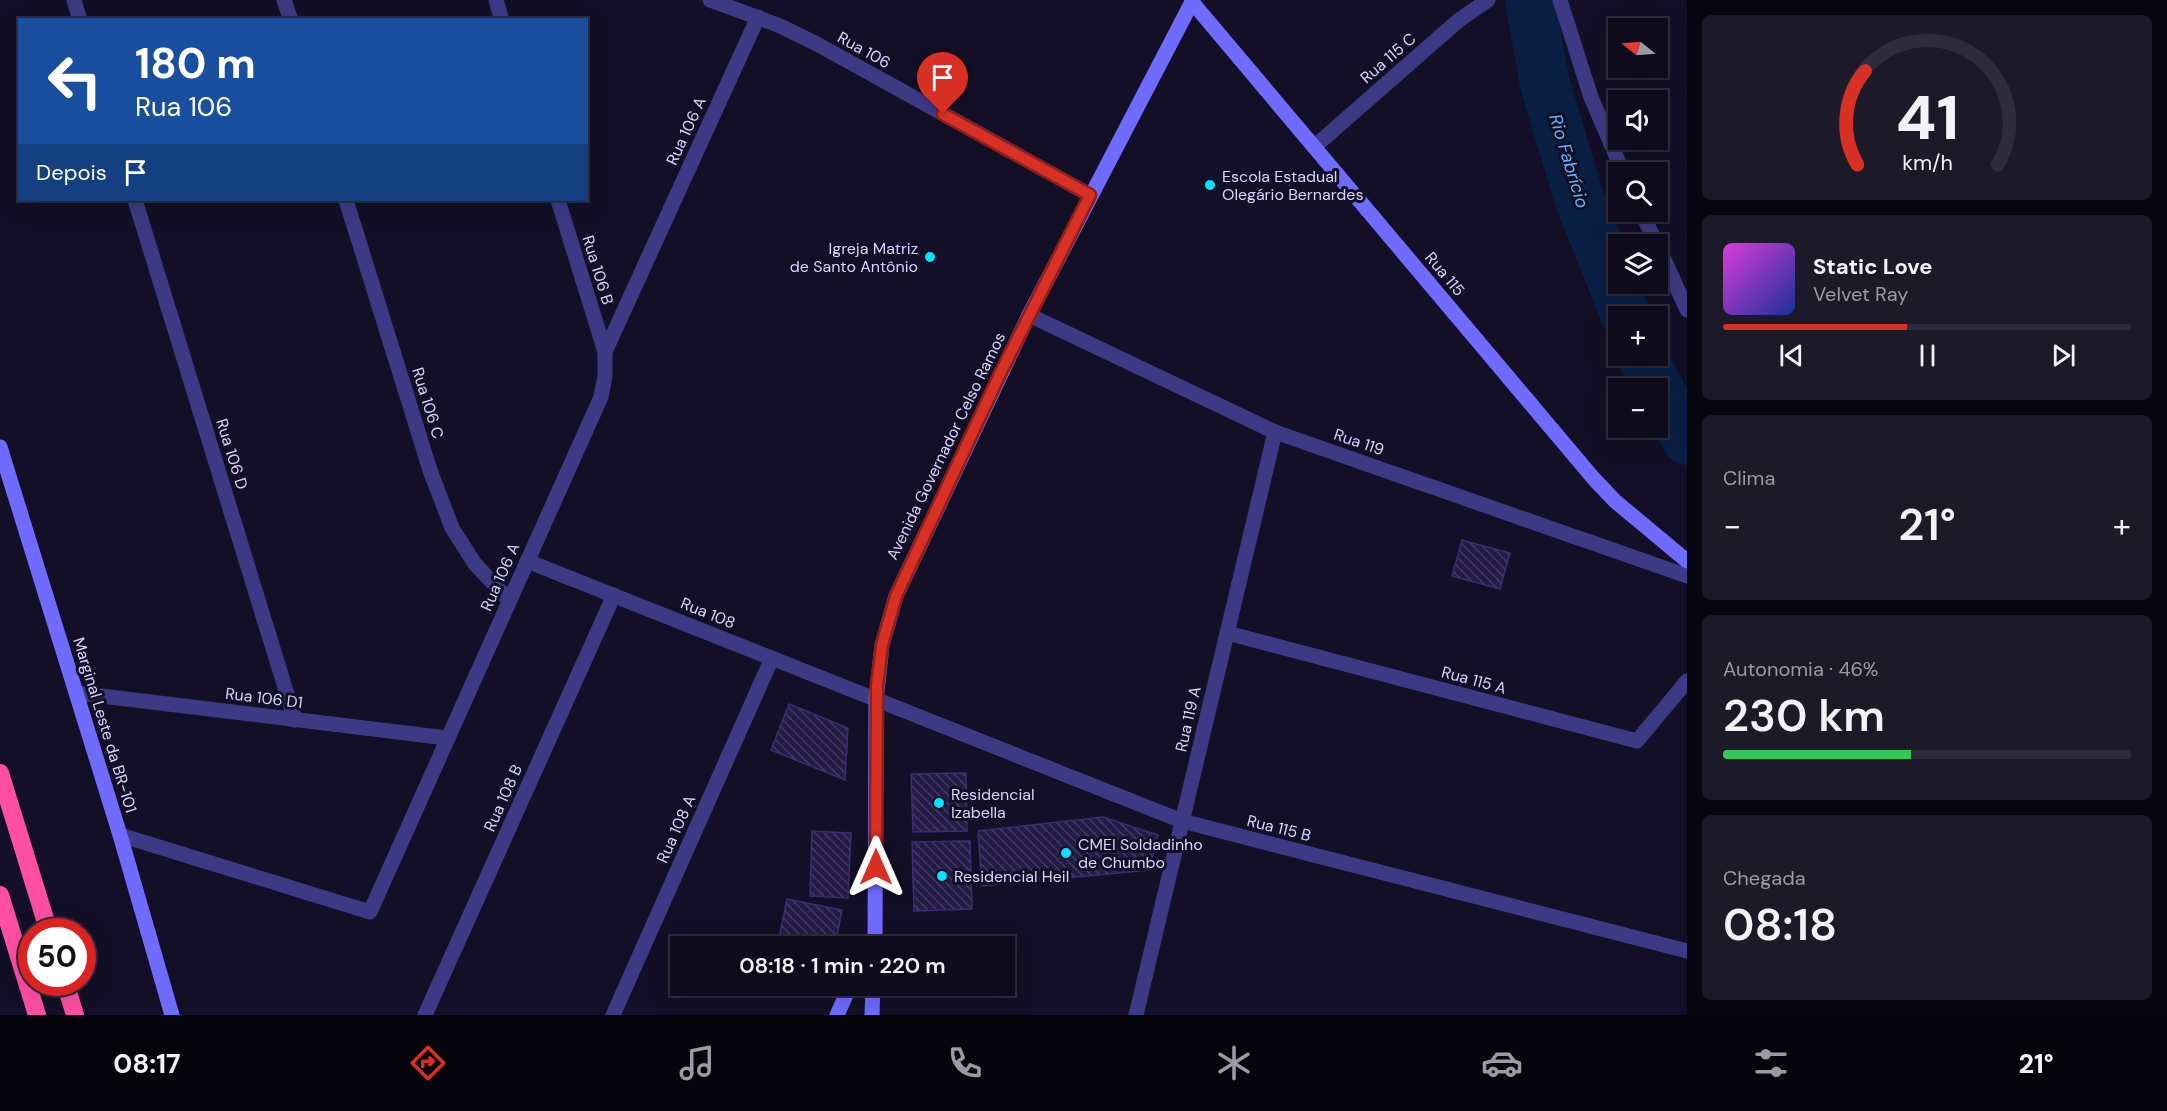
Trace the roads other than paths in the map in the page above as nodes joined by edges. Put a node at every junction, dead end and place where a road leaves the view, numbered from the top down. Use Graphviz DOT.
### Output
graph roads {
  1 [pos="74,0"];
  2 [pos="285,0"];
  3 [pos="496,0"];
  4 [pos="710,0"];
  5 [pos="1488,0"];
  6 [pos="1560,0"];
  7 [pos="1190,1"];
  8 [pos="758,17"];
  9 [pos="79,18"];
  10 [pos="290,18"];
  11 [pos="501,18"];
  12 [pos="1314,147"];
  13 [pos="1619,162"];
  14 [pos="1090,195"];
  15 [pos="135,201"];
  16 [pos="346,201"];
  17 [pos="558,201"];
  18 [pos="1668,269"];
  19 [pos="1687,310"];
  20 [pos="1029,315"];
  21 [pos="604,352"];
  22 [pos="1275,432"];
  23 [pos="0,447"];
  24 [pos="527,561"];
  25 [pos="1687,561"];
  26 [pos="1687,576"];
  27 [pos="614,595"];
  28 [pos="509,600"];
  29 [pos="1227,633"];
  30 [pos="772,658"];
  31 [pos="1687,681"];
  32 [pos="76,693"];
  33 [pos="876,700"];
  34 [pos="295,720"];
  35 [pos="447,738"];
  36 [pos="0,773"];
  37 [pos="1182,821"];
  38 [pos="120,835"];
  39 [pos="0,895"];
  40 [pos="45,918"];
  41 [pos="876,928"];
  42 [pos="872,936"];
  43 [pos="876,936"];
  44 [pos="1687,951"];
  45 [pos="69,996"];
  46 [pos="846,996"];
  47 [pos="873,996"];
  48 [pos="37,1015"];
  49 [pos="75,1015"];
  50 [pos="172,1015"];
  51 [pos="425,1015"];
  52 [pos="613,1015"];
  53 [pos="837,1015"];
  54 [pos="872,1015"];
  55 [pos="1136,1015"];
  1 -- 9 [label="street"];
  2 -- 10 [label="street"];
  3 -- 11 [label="street"];
  4 -- 8 [label="street, Rua 106"];
  5 -- 12 [label="street, Rua 115 C"];
  6 -- 13 [label="street"];
  7 -- 12 [label="main road, Rua 115"];
  7 -- 14 [label="main road, Avenida Governador Celso Ramos"];
  8 -- 14 [label="street, Rua 106"];
  8 -- 21 [label="street, Rua 106 A"];
  12 -- 25 [label="main road, Rua 115"];
  14 -- 20 [label="main road, Avenida Governador Celso Ramos"];
  15 -- 34 [label="street, Rua 106 D"];
  16 -- 28 [label="street, Rua 106 C"];
  17 -- 21 [label="street, Rua 106 B"];
  18 -- 19 [label="street"];
  20 -- 22 [label="street, Rua 119"];
  20 -- 33 [label="main road, Avenida Governador Celso Ramos"];
  21 -- 24 [label="street, Rua 106 A"];
  22 -- 26 [label="street, Rua 119"];
  22 -- 29 [label="street, Rua 119 A"];
  23 -- 32 [label="main road, Marginal Leste da BR-101"];
  24 -- 27 [label="street, Rua 108"];
  24 -- 28 [label="street, Rua 106 A"];
  27 -- 30 [label="street, Rua 108"];
  27 -- 51 [label="street, Rua 108 B"];
  28 -- 35 [label="street, Rua 106 A"];
  29 -- 31 [label="street, Rua 115 A"];
  29 -- 37 [label="street, Rua 119 A"];
  30 -- 33 [label="street, Rua 108"];
  30 -- 52 [label="street, Rua 108 A"];
  32 -- 34 [label="street, Rua 106 D1"];
  32 -- 38 [label="main road, Marginal Leste da BR-101"];
  33 -- 37 [label="street, Rua 115 B"];
  33 -- 41 [label="main road, Avenida Governador Celso Ramos"];
  34 -- 35 [label="street, Rua 106 D1"];
  35 -- 38 [label="street, Rua 106 A"];
  36 -- 40 [label="highway"];
  37 -- 44 [label="street, Rua 115 B"];
  37 -- 55 [label="street, Rua 119 A"];
  38 -- 50 [label="main road, Marginal Leste da BR-101"];
  39 -- 48 [label="highway"];
  41 -- 42 [label="main road"];
  41 -- 43 [label="main road, Avenida Governador Celso Ramos"];
  45 -- 49 [label="highway"];
  46 -- 53 [label="main road"];
  47 -- 54 [label="main road"];
}
